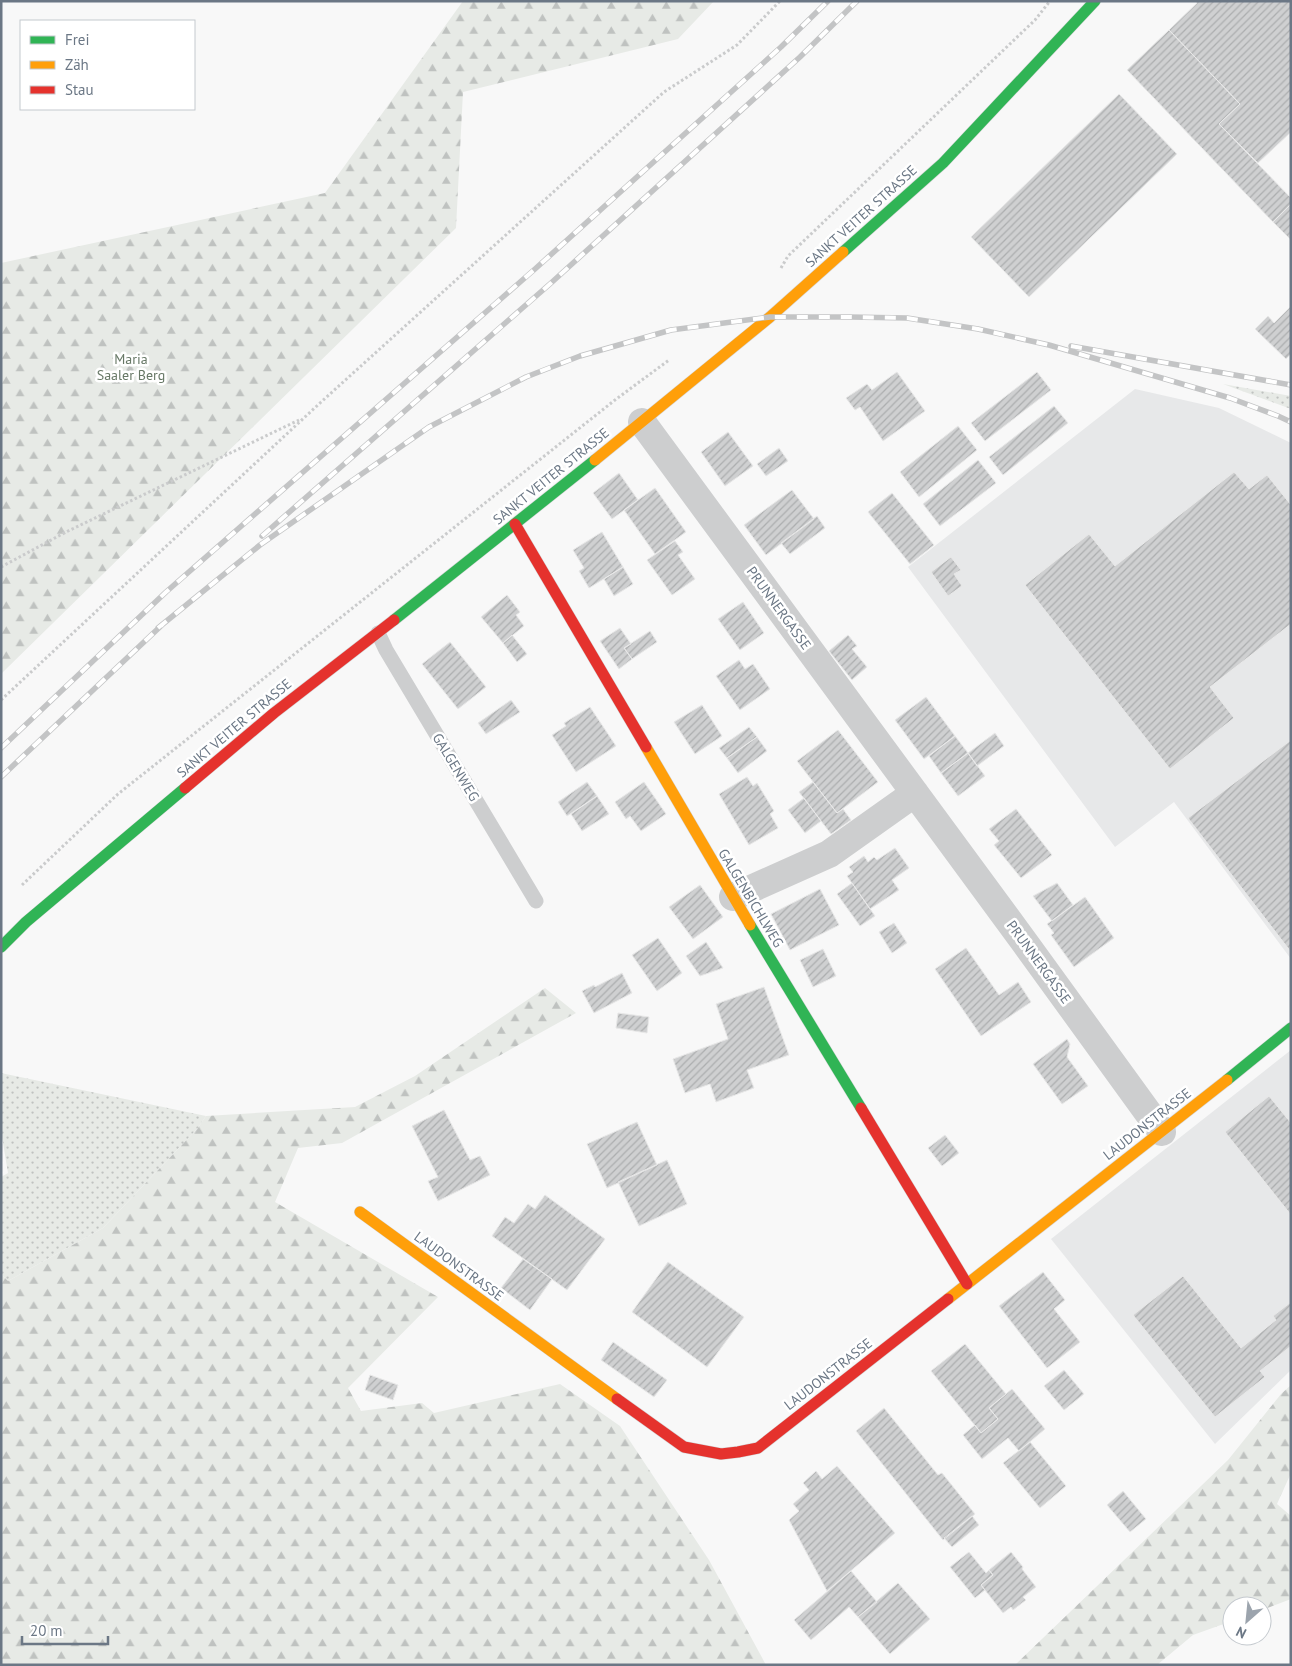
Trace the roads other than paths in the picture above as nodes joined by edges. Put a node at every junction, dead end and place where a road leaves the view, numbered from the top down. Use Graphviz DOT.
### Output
graph roads {
  1 [pos="1095,1"];
  2 [pos="642,422"];
  3 [pos="515,524"];
  4 [pos="378,633"];
  5 [pos="915,793"];
  6 [pos="733,897"];
  7 [pos="536,901"];
  8 [pos="1,946"];
  9 [pos="1291,1028"];
  10 [pos="1162,1132"];
  11 [pos="360,1212"];
  12 [pos="967,1284"];
  1 -- 2 [label="street, SANKT VEITER STRASSE"];
  2 -- 3 [label="street, SANKT VEITER STRASSE"];
  2 -- 5 [label="street, PRUNNERGASSE"];
  3 -- 4 [label="street, SANKT VEITER STRASSE"];
  3 -- 6 [label="street, GALGENBICHLWEG"];
  4 -- 7 [label="lane, GALGENWEG"];
  4 -- 8 [label="street, SANKT VEITER STRASSE"];
  5 -- 6 [label="street"];
  5 -- 10 [label="street, PRUNNERGASSE"];
  6 -- 12 [label="street, GALGENBICHLWEG"];
  9 -- 10 [label="street, LAUDONSTRASSE"];
  10 -- 12 [label="street, LAUDONSTRASSE"];
  11 -- 12 [label="street, LAUDONSTRASSE"];
}
